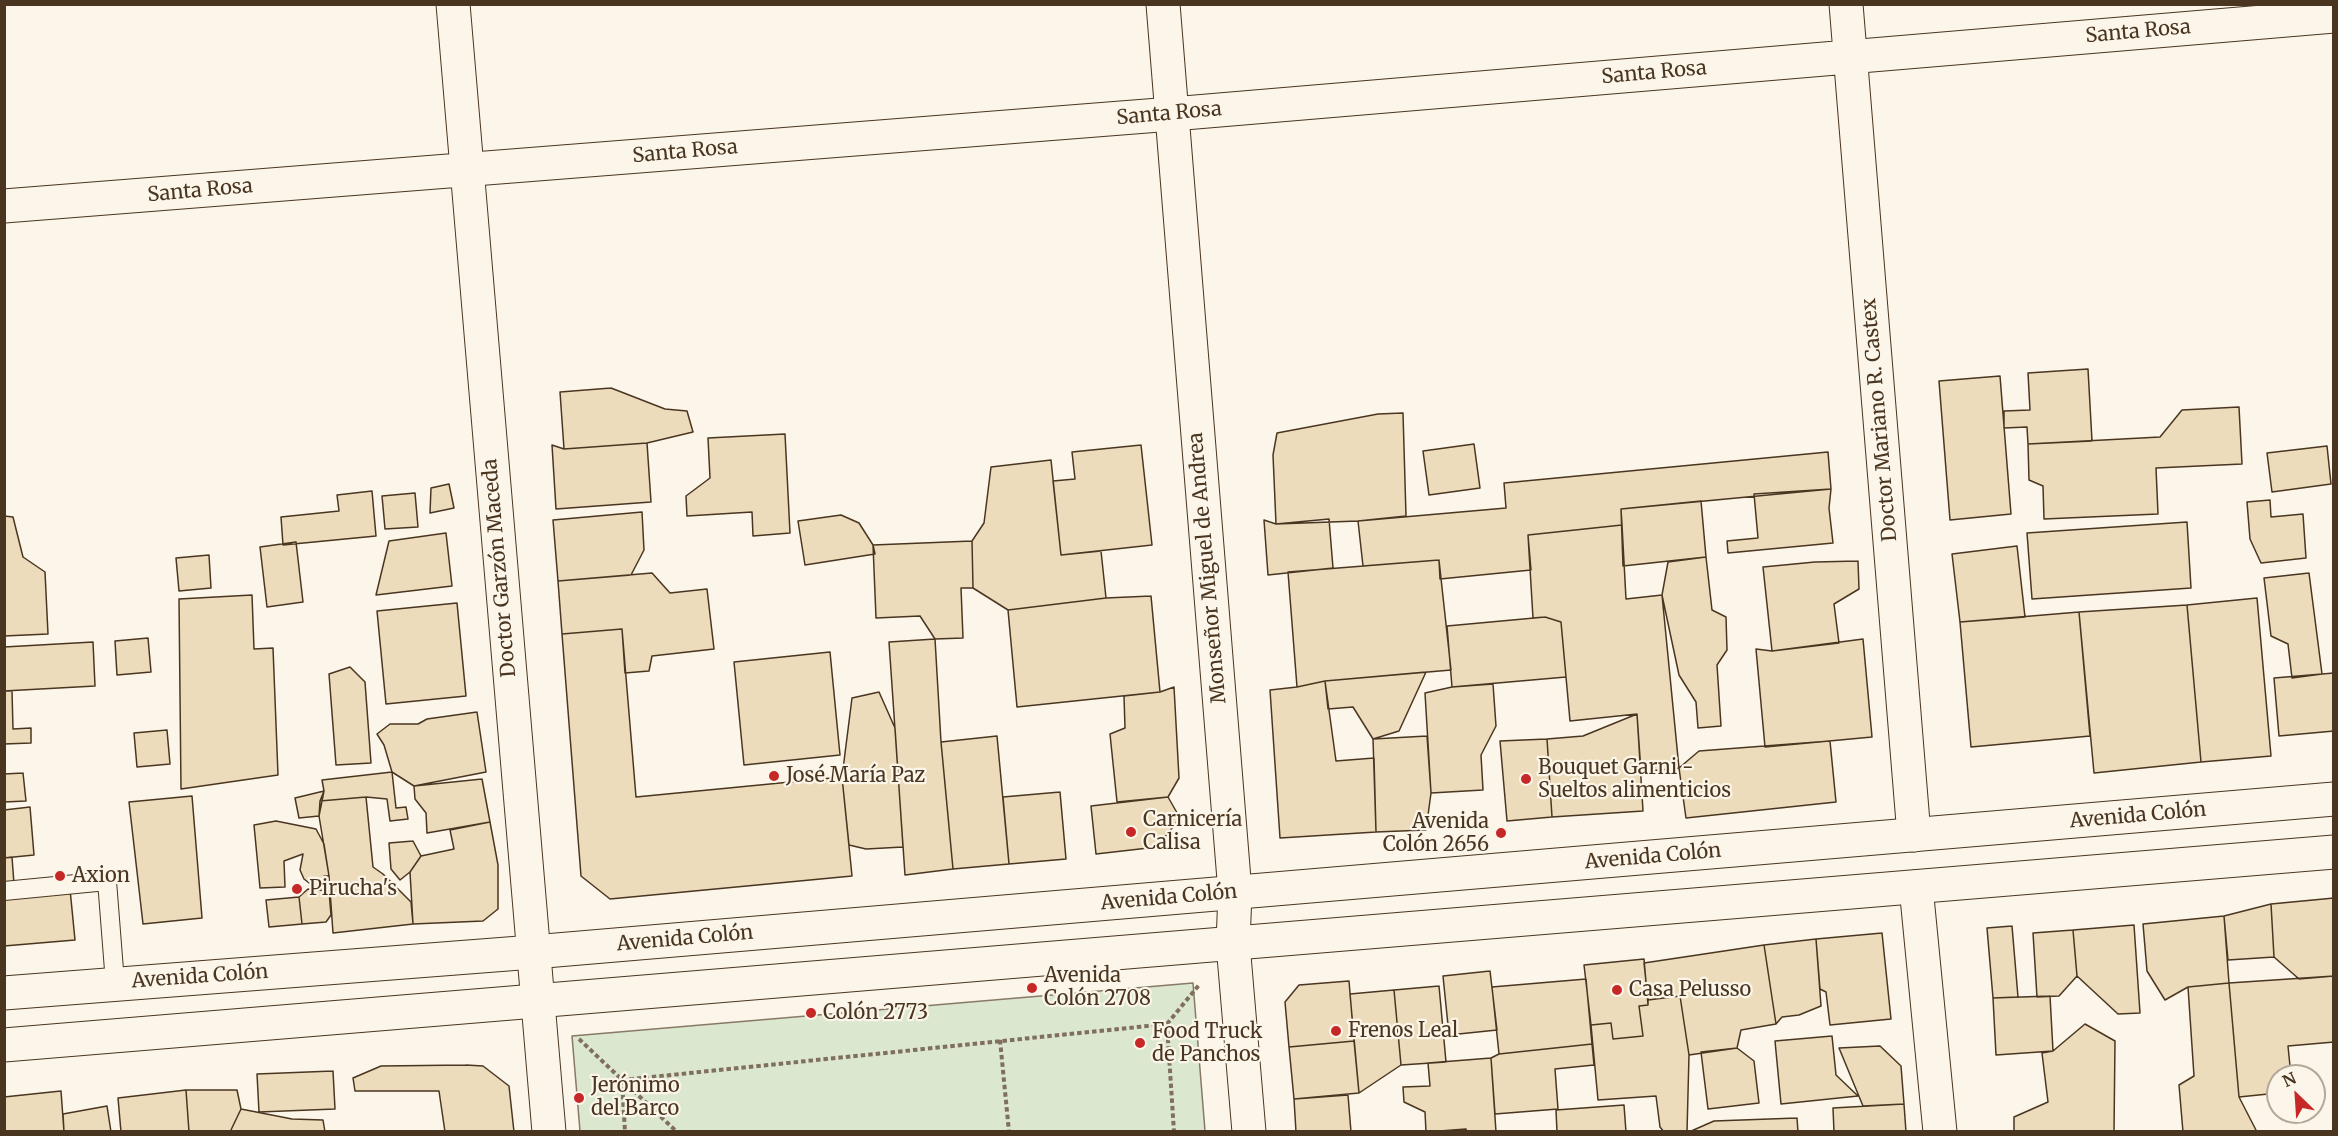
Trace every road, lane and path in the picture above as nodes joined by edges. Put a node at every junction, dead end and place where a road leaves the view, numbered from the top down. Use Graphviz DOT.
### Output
graph roads {
  1 [pos="453,4"];
  2 [pos="1163,4"];
  3 [pos="1846,4"];
  4 [pos="2334,16"];
  5 [pos="1851,57"];
  6 [pos="1172,114"];
  7 [pos="467,169"];
  8 [pos="4,206"];
  9 [pos="2334,799"];
  10 [pos="1914,835"];
  11 [pos="2334,852"];
  12 [pos="1916,886"];
  13 [pos="4,891"];
  14 [pos="1235,892"];
  15 [pos="1233,944"];
  16 [pos="533,952"];
  17 [pos="115,983"];
  18 [pos="4,993"];
  19 [pos="539,1002"];
  20 [pos="1000,1040"];
  21 [pos="4,1045"];
  22 [pos="622,1080"];
  23 [pos="549,1131"];
  24 [pos="625,1131"];
  25 [pos="677,1131"];
  26 [pos="1009,1131"];
  27 [pos="1174,1131"];
  28 [pos="1249,1131"];
  29 [pos="1940,1131"];
  1 -- 7 [label="main road, Doctor Garzón Maceda"];
  2 -- 6 [label="main road, Monseñor Miguel de Andrea"];
  3 -- 5 [label="main road, Doctor Mariano R. Castex"];
  4 -- 5 [label="main road, Santa Rosa"];
  5 -- 6 [label="main road, Santa Rosa"];
  5 -- 10 [label="main road, Doctor Mariano R. Castex"];
  6 -- 7 [label="main road, Santa Rosa"];
  6 -- 14 [label="main road, Monseñor Miguel de Andrea"];
  7 -- 8 [label="main road, Santa Rosa"];
  7 -- 16 [label="main road, Doctor Garzón Maceda"];
  9 -- 10 [label="main road, Avenida Colón"];
  10 -- 14 [label="main road, Avenida Colón"];
  11 -- 12 [label="main road"];
  12 -- 15 [label="main road"];
  12 -- 29 [label="main road"];
  13 -- 17 [label="lane"];
  14 -- 15 [label="main road, Monseñor Miguel de Andrea"];
  14 -- 16 [label="main road, Avenida Colón"];
  15 -- 19 [label="main road"];
  15 -- 28 [label="main road, Monseñor Miguel de Andrea"];
  16 -- 17 [label="main road, Avenida Colón"];
  16 -- 19 [label="main road, Doctor Garzón Maceda"];
  17 -- 18 [label="main road, Avenida Colón"];
  19 -- 21 [label="main road"];
  19 -- 23 [label="main road, Doctor Garzón Maceda"];
  20 -- 22 [label="path"];
  20 -- 26 [label="path"];
  20 -- 27 [label="path"];
  22 -- 24 [label="path"];
  22 -- 25 [label="path"];
}
